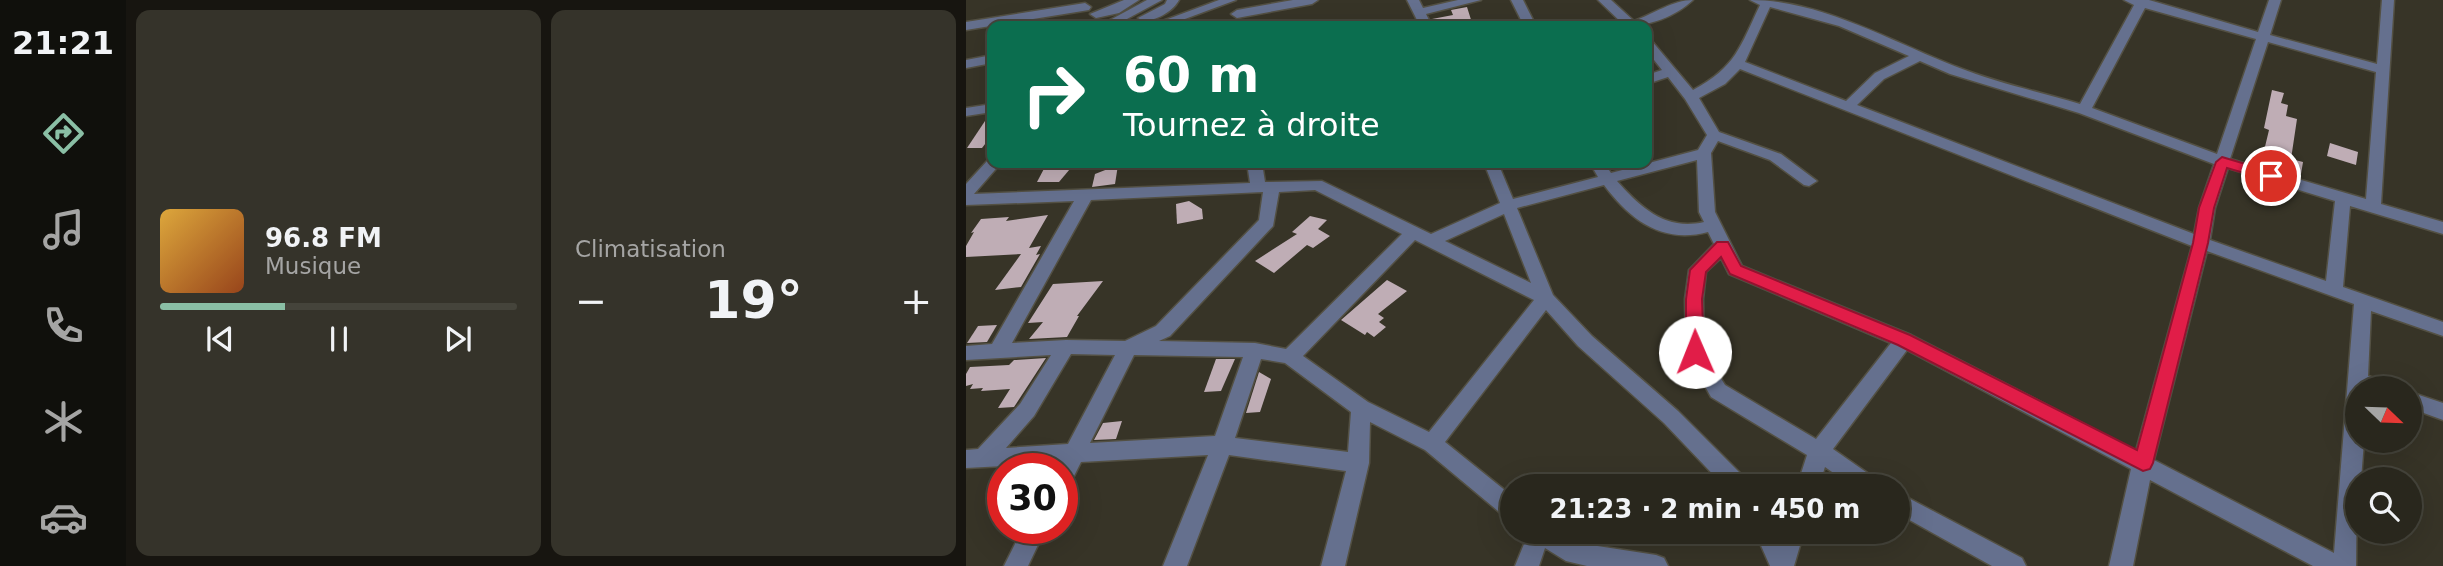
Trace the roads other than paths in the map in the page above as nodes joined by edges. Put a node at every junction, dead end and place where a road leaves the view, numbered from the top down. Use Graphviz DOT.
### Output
graph roads {
  1 [pos="1133,0"];
  2 [pos="1156,0"];
  3 [pos="1173,0"];
  4 [pos="1230,0"];
  5 [pos="1236,0"];
  6 [pos="1312,0"];
  7 [pos="1413,0"];
  8 [pos="1475,0"];
  9 [pos="1517,0"];
  10 [pos="1604,0"];
  11 [pos="1687,0"];
  12 [pos="2275,0"];
  13 [pos="2388,0"];
  14 [pos="2138,1"];
  15 [pos="1761,2"];
  16 [pos="1087,7"];
  17 [pos="1419,12"];
  18 [pos="1238,20"];
  19 [pos="998,21"];
  20 [pos="1099,21"];
  21 [pos="1116,21"];
  22 [pos="1139,21"];
  23 [pos="1169,21"];
  24 [pos="1424,21"];
  25 [pos="1528,21"];
  26 [pos="1627,21"];
  27 [pos="1645,21"];
  28 [pos="987,23"];
  29 [pos="966,26"];
  30 [pos="2263,37"];
  31 [pos="1652,49"];
  32 [pos="1918,57"];
  33 [pos="987,60"];
  34 [pos="966,64"];
  35 [pos="1738,64"];
  36 [pos="2383,70"];
  37 [pos="1671,71"];
  38 [pos="1652,78"];
  39 [pos="1691,97"];
  40 [pos="1848,107"];
  41 [pos="987,108"];
  42 [pos="2084,110"];
  43 [pos="966,112"];
  44 [pos="1714,135"];
  45 [pos="1704,153"];
  46 [pos="2222,162"];
  47 [pos="1652,167"];
  48 [pos="989,168"];
  49 [pos="1257,168"];
  50 [pos="1493,168"];
  51 [pos="1599,168"];
  52 [pos="1649,168"];
  53 [pos="1605,180"];
  54 [pos="1809,181"];
  55 [pos="1265,186"];
  56 [pos="966,194"];
  57 [pos="1086,194"];
  58 [pos="2343,199"];
  59 [pos="966,200"];
  60 [pos="1510,205"];
  61 [pos="2374,208"];
  62 [pos="1713,225"];
  63 [pos="2443,228"];
  64 [pos="1413,232"];
  65 [pos="1431,241"];
  66 [pos="2201,243"];
  67 [pos="1722,246"];
  68 [pos="2334,291"];
  69 [pos="1546,298"];
  70 [pos="2363,301"];
  71 [pos="2443,329"];
  72 [pos="1904,340"];
  73 [pos="1066,347"];
  74 [pos="1129,347"];
  75 [pos="1255,350"];
  76 [pos="998,351"];
  77 [pos="966,353"];
  78 [pos="1290,357"];
  79 [pos="2358,376"];
  80 [pos="2422,404"];
  81 [pos="1361,408"];
  82 [pos="2443,412"];
  83 [pos="1432,444"];
  84 [pos="1222,445"];
  85 [pos="1819,451"];
  86 [pos="1076,452"];
  87 [pos="2353,453"];
  88 [pos="975,458"];
  89 [pos="1358,463"];
  90 [pos="2143,463"];
  91 [pos="1726,474"];
  92 [pos="1812,474"];
  93 [pos="1851,474"];
  94 [pos="1500,499"];
  95 [pos="1910,509"];
  96 [pos="1027,544"];
  97 [pos="1535,544"];
  98 [pos="1559,544"];
  99 [pos="1772,544"];
  100 [pos="1789,544"];
  101 [pos="1016,566"];
  102 [pos="1175,566"];
  103 [pos="1333,566"];
  104 [pos="1527,566"];
  105 [pos="1656,566"];
  106 [pos="2014,566"];
  107 [pos="2121,566"];
  108 [pos="2336,566"];
  109 [pos="2344,566"];
  1 -- 16 [label="street"];
  2 -- 21 [label="street"];
  3 -- 22 [label="street"];
  4 -- 23 [label="street"];
  5 -- 18 [label="street"];
  6 -- 18 [label="street"];
  7 -- 17 [label="street"];
  8 -- 17 [label="street"];
  9 -- 25 [label="street"];
  10 -- 26 [label="street"];
  11 -- 27 [label="street"];
  12 -- 30 [label="street"];
  13 -- 36 [label="street"];
  14 -- 30 [label="street"];
  14 -- 42 [label="street"];
  15 -- 32 [label="street"];
  15 -- 35 [label="street"];
  16 -- 19 [label="street"];
  16 -- 20 [label="street"];
  17 -- 24 [label="street"];
  28 -- 29 [label="street"];
  30 -- 36 [label="street"];
  30 -- 46 [label="street"];
  31 -- 37 [label="street"];
  32 -- 40 [label="street"];
  32 -- 42 [label="street"];
  33 -- 34 [label="street"];
  35 -- 39 [label="street"];
  35 -- 40 [label="street"];
  36 -- 61 [label="street"];
  37 -- 38 [label="street"];
  37 -- 39 [label="street"];
  39 -- 44 [label="street"];
  40 -- 66 [label="street"];
  41 -- 43 [label="street"];
  42 -- 46 [label="street"];
  44 -- 45 [label="street"];
  44 -- 54 [label="street"];
  45 -- 47 [label="street"];
  45 -- 62 [label="street"];
  46 -- 58 [label="street"];
  46 -- 66 [label="street"];
  48 -- 56 [label="street"];
  49 -- 55 [label="street"];
  50 -- 60 [label="street"];
  51 -- 53 [label="street"];
  52 -- 53 [label="street"];
  53 -- 60 [label="street"];
  53 -- 62 [label="street"];
  55 -- 57 [label="street"];
  55 -- 64 [label="street"];
  55 -- 74 [label="street"];
  57 -- 59 [label="street"];
  57 -- 76 [label="street"];
  58 -- 61 [label="street"];
  58 -- 68 [label="street"];
  60 -- 65 [label="street"];
  60 -- 69 [label="street"];
  61 -- 63 [label="street"];
  62 -- 67 [label="street"];
  64 -- 65 [label="street"];
  64 -- 78 [label="street"];
  65 -- 69 [label="street"];
  66 -- 68 [label="street"];
  66 -- 90 [label="street"];
  67 -- 72 [label="street"];
  67 -- 85 [label="street"];
  68 -- 70 [label="street"];
  69 -- 83 [label="street"];
  69 -- 91 [label="street"];
  70 -- 71 [label="street"];
  70 -- 79 [label="street"];
  72 -- 85 [label="street"];
  72 -- 90 [label="street"];
  73 -- 74 [label="street"];
  73 -- 76 [label="street"];
  73 -- 88 [label="street"];
  74 -- 75 [label="street"];
  74 -- 86 [label="street"];
  75 -- 78 [label="street"];
  75 -- 84 [label="street"];
  76 -- 77 [label="street"];
  78 -- 81 [label="street"];
  80 -- 82 [label="street"];
  81 -- 83 [label="street"];
  81 -- 89 [label="street"];
  83 -- 94 [label="street"];
  84 -- 86 [label="street"];
  84 -- 89 [label="street"];
  84 -- 102 [label="street"];
  85 -- 92 [label="street"];
  85 -- 93 [label="street"];
  86 -- 88 [label="street"];
  87 -- 109 [label="street"];
  89 -- 103 [label="street"];
  90 -- 107 [label="street"];
  90 -- 108 [label="street"];
  95 -- 106 [label="street"];
  96 -- 101 [label="street"];
  97 -- 104 [label="street"];
  98 -- 105 [label="street"];
  99 -- 100 [label="street"];
}
